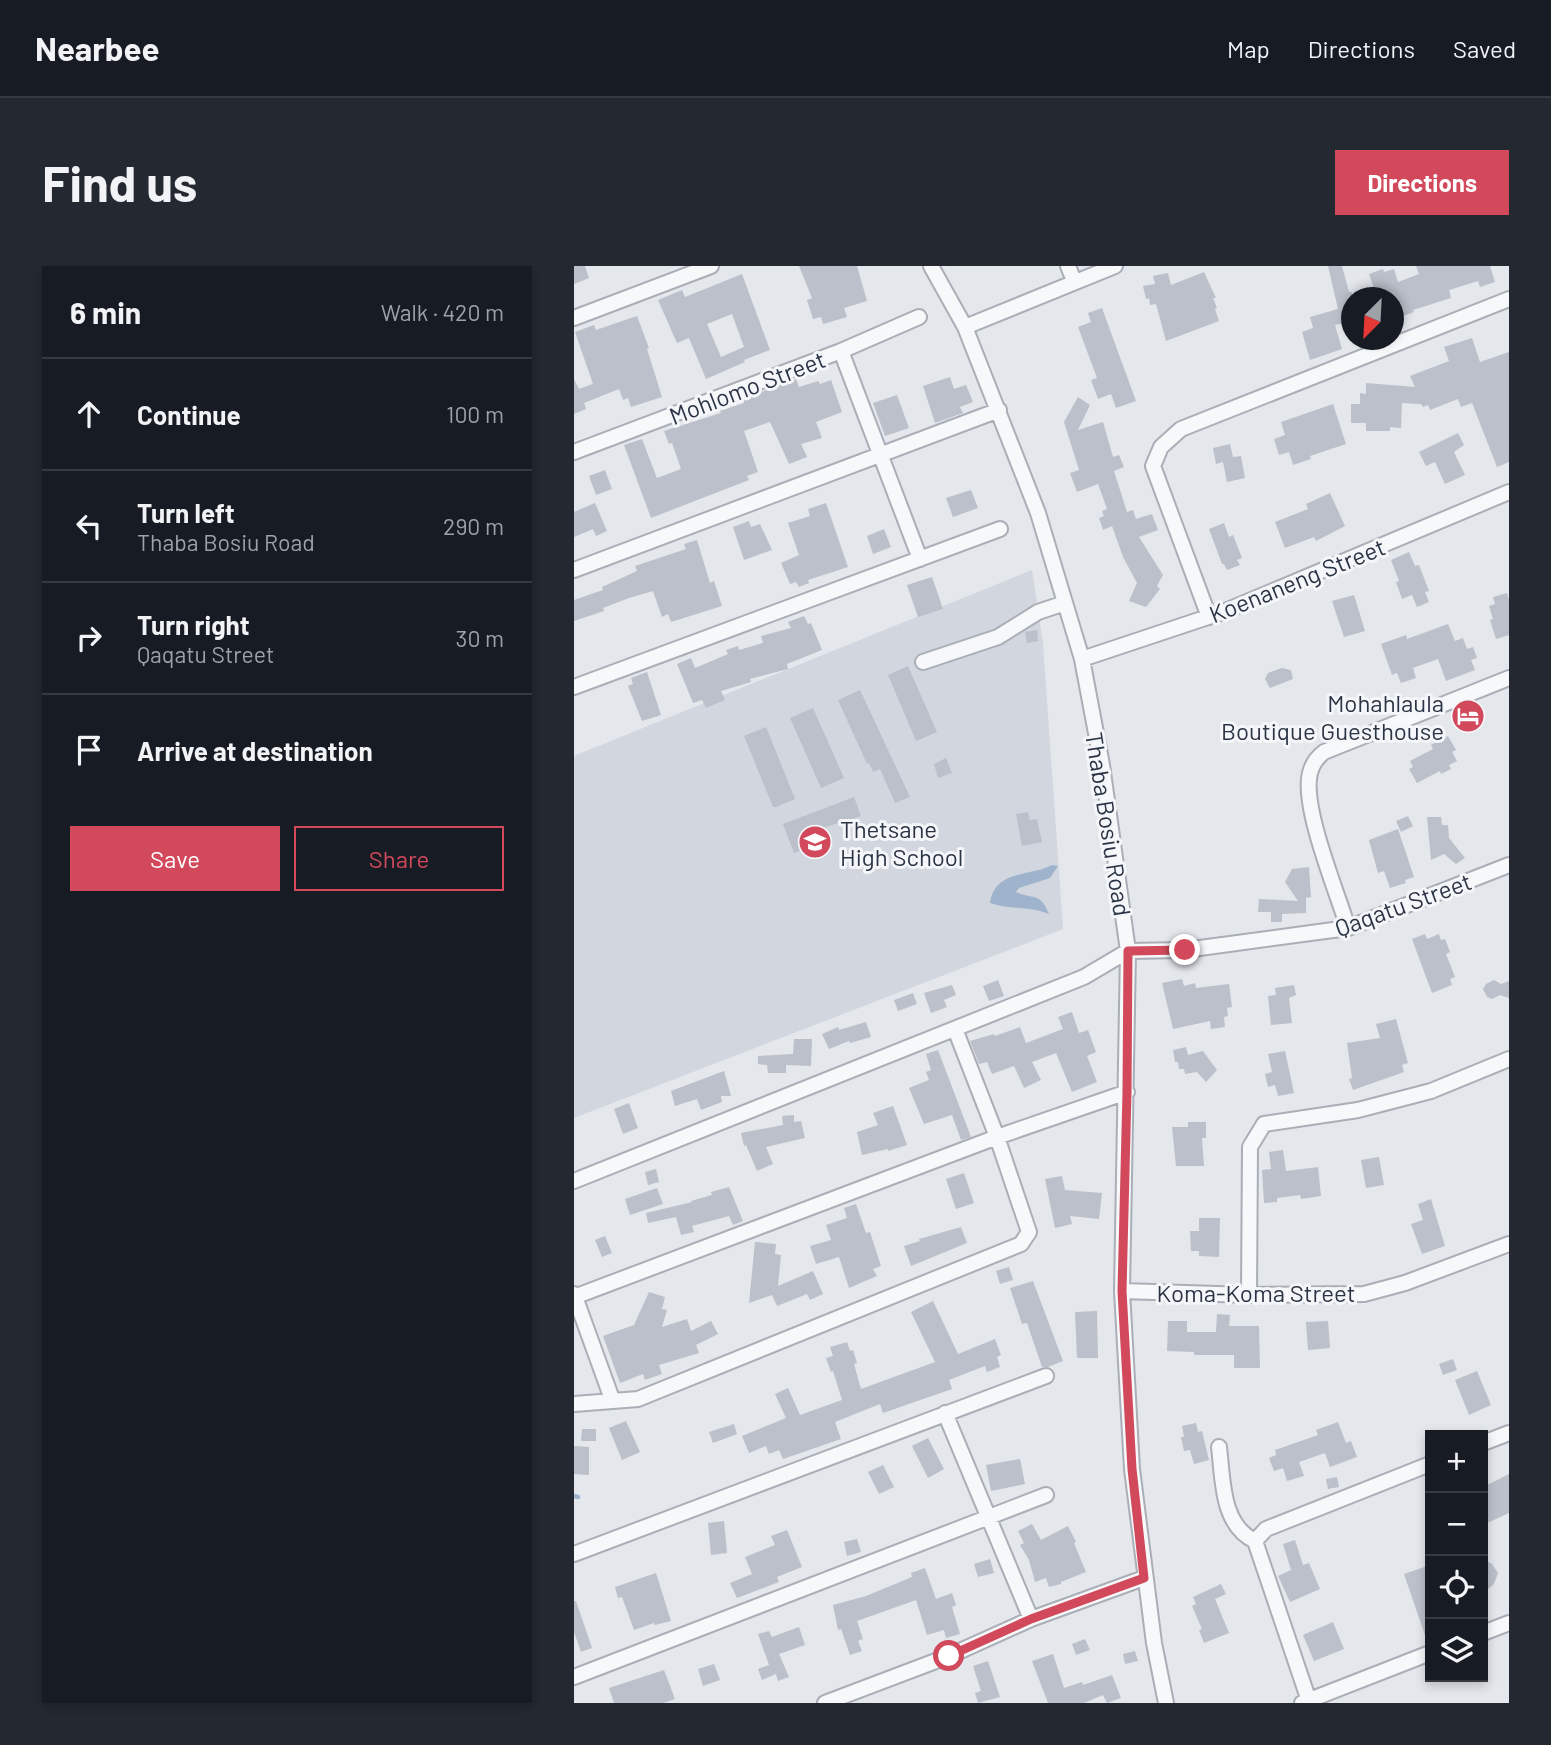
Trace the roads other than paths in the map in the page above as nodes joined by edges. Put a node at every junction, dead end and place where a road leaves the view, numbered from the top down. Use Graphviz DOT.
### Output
graph roads {
  1 [pos="711,266"];
  2 [pos="931,266"];
  3 [pos="1068,266"];
  4 [pos="1115,266"];
  5 [pos="1073,281"];
  6 [pos="1509,299"];
  7 [pos="919,317"];
  8 [pos="574,318"];
  9 [pos="965,327"];
  10 [pos="841,351"];
  11 [pos="999,410"];
  12 [pos="574,452"];
  13 [pos="880,455"];
  14 [pos="1509,492"];
  15 [pos="1000,529"];
  16 [pos="920,559"];
  17 [pos="574,570"];
  18 [pos="1065,603"];
  19 [pos="1209,617"];
  20 [pos="1082,659"];
  21 [pos="923,662"];
  22 [pos="1509,678"];
  23 [pos="574,687"];
  24 [pos="1509,865"];
  25 [pos="1348,929"];
  26 [pos="1128,951"];
  27 [pos="955,1029"];
  28 [pos="1509,1059"];
  29 [pos="1127,1092"];
  30 [pos="997,1137"];
  31 [pos="574,1181"];
  32 [pos="1509,1244"];
  33 [pos="1122,1291"];
  34 [pos="1249,1295"];
  35 [pos="574,1296"];
  36 [pos="1046,1376"];
  37 [pos="612,1399"];
  38 [pos="574,1404"];
  39 [pos="945,1413"];
  40 [pos="1509,1433"];
  41 [pos="1488,1442"];
  42 [pos="1219,1447"];
  43 [pos="1425,1466"];
  44 [pos="1046,1496"];
  45 [pos="988,1518"];
  46 [pos="1255,1541"];
  47 [pos="574,1554"];
  48 [pos="1144,1578"];
  49 [pos="1031,1619"];
  50 [pos="1509,1623"];
  51 [pos="1488,1631"];
  52 [pos="1425,1655"];
  53 [pos="574,1677"];
  54 [pos="1305,1702"];
  55 [pos="825,1703"];
  56 [pos="1166,1703"];
  1 -- 8 [label="street"];
  2 -- 9 [label="street, Thaba Bosiu Road"];
  3 -- 5 [label="street"];
  4 -- 5 [label="street"];
  5 -- 9 [label="street"];
  6 -- 19 [label="street"];
  7 -- 10 [label="street, Mohlomo Street"];
  9 -- 11 [label="street, Thaba Bosiu Road"];
  10 -- 12 [label="street, Mohlomo Street"];
  10 -- 13 [label="street"];
  11 -- 13 [label="street"];
  11 -- 18 [label="street, Thaba Bosiu Road"];
  13 -- 16 [label="street"];
  13 -- 17 [label="street"];
  14 -- 19 [label="street, Koenaneng Street"];
  15 -- 16 [label="street"];
  16 -- 23 [label="street"];
  18 -- 20 [label="street, Thaba Bosiu Road"];
  18 -- 21 [label="street"];
  19 -- 20 [label="street, Koenaneng Street"];
  20 -- 26 [label="street, Thaba Bosiu Road"];
  22 -- 25 [label="street"];
  24 -- 25 [label="street, Qaqatu Street"];
  25 -- 26 [label="street, Qaqatu Street"];
  26 -- 27 [label="street"];
  26 -- 29 [label="street, Thaba Bosiu Road"];
  27 -- 30 [label="street"];
  27 -- 31 [label="street"];
  28 -- 34 [label="street"];
  29 -- 30 [label="street"];
  29 -- 33 [label="street, Thaba Bosiu Road"];
  30 -- 35 [label="street"];
  30 -- 37 [label="street"];
  32 -- 34 [label="street, Koma-Koma Street"];
  33 -- 34 [label="street, Koma-Koma Street"];
  33 -- 48 [label="street, Thaba Bosiu Road"];
  35 -- 37 [label="street"];
  36 -- 39 [label="street"];
  37 -- 38 [label="street"];
  39 -- 45 [label="street"];
  39 -- 47 [label="street"];
  40 -- 41 [label="street"];
  42 -- 46 [label="street"];
  43 -- 46 [label="street"];
  44 -- 45 [label="street"];
  45 -- 49 [label="street"];
  45 -- 53 [label="street"];
  46 -- 54 [label="street"];
  48 -- 49 [label="street"];
  48 -- 56 [label="street, Thaba Bosiu Road"];
  49 -- 55 [label="street"];
  50 -- 51 [label="street"];
  52 -- 54 [label="street"];
}
